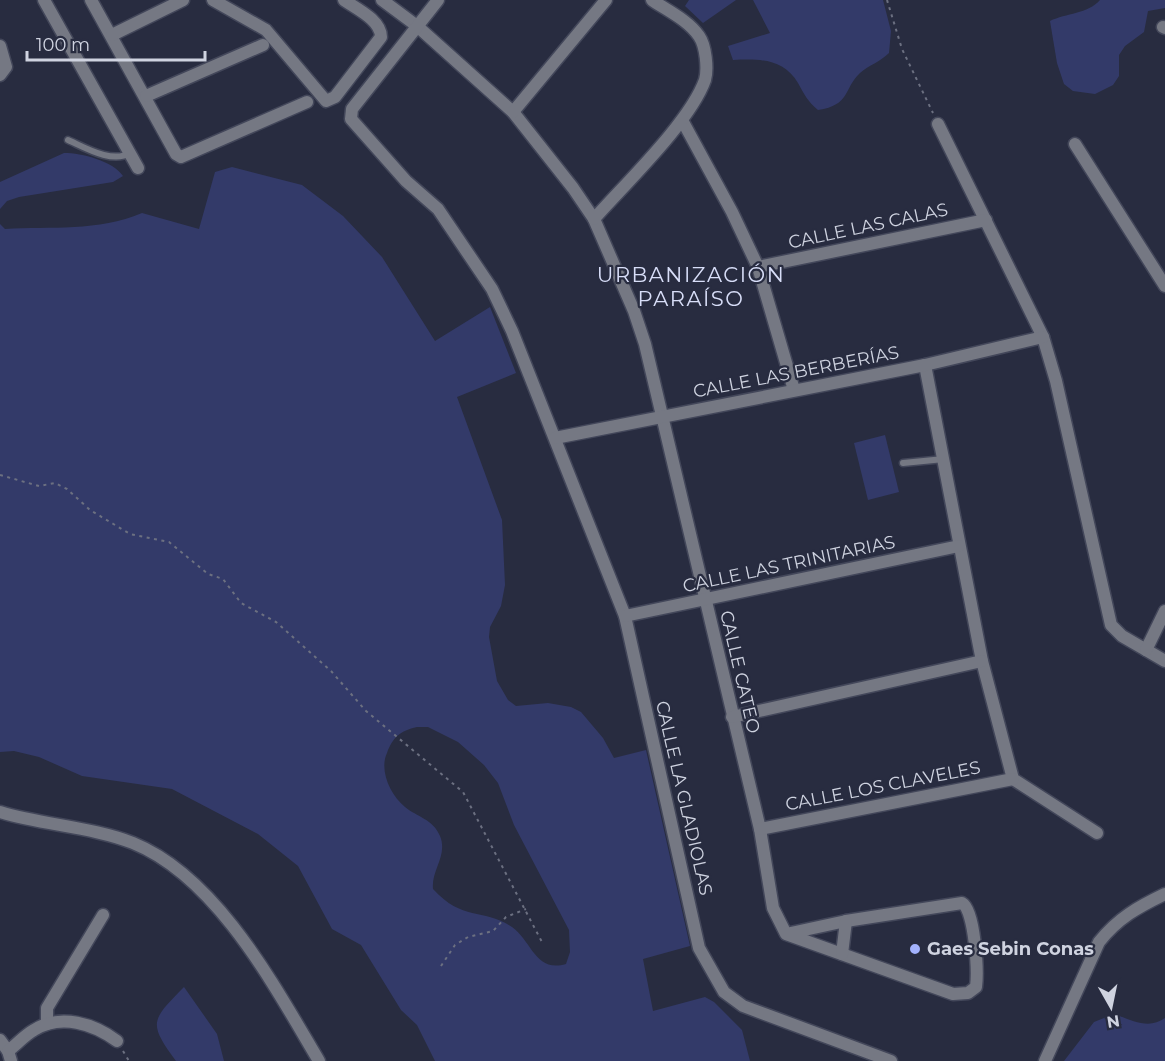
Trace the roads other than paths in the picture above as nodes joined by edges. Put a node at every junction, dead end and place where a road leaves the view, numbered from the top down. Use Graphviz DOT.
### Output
graph roads {
  1 [pos="44,0"];
  2 [pos="92,0"];
  3 [pos="183,0"];
  4 [pos="213,0"];
  5 [pos="344,0"];
  6 [pos="382,0"];
  7 [pos="438,0"];
  8 [pos="606,0"];
  9 [pos="652,0"];
  10 [pos="417,26"];
  11 [pos="112,35"];
  12 [pos="263,45"];
  13 [pos="0,46"];
  14 [pos="0,75"];
  15 [pos="146,96"];
  16 [pos="307,102"];
  17 [pos="513,112"];
  18 [pos="682,120"];
  19 [pos="938,124"];
  20 [pos="68,140"];
  21 [pos="1075,144"];
  22 [pos="130,153"];
  23 [pos="138,168"];
  24 [pos="594,219"];
  25 [pos="986,220"];
  26 [pos="758,267"];
  27 [pos="1165,286"];
  28 [pos="1043,337"];
  29 [pos="926,365"];
  30 [pos="794,390"];
  31 [pos="663,417"];
  32 [pos="555,438"];
  33 [pos="945,459"];
  34 [pos="903,463"];
  35 [pos="959,546"];
  36 [pos="704,601"];
  37 [pos="1165,611"];
  38 [pos="625,616"];
  39 [pos="1146,650"];
  40 [pos="982,661"];
  41 [pos="1165,661"];
  42 [pos="732,717"];
  43 [pos="1013,779"];
  44 [pos="0,812"];
  45 [pos="760,829"];
  46 [pos="1097,833"];
  47 [pos="1165,894"];
  48 [pos="104,915"];
  49 [pos="846,921"];
  50 [pos="786,934"];
  51 [pos="843,954"];
  52 [pos="47,1024"];
  53 [pos="0,1040"];
  54 [pos="117,1041"];
  55 [pos="10,1056"];
  56 [pos="319,1061"];
  57 [pos="891,1061"];
  58 [pos="1045,1061"];
  1 -- 22 [label="street"];
  2 -- 11 [label="street"];
  3 -- 11 [label="street"];
  4 -- 5 [label="street"];
  6 -- 10 [label="street, CALLE CATEO"];
  7 -- 10 [label="street"];
  8 -- 17 [label="street"];
  9 -- 18 [label="street"];
  10 -- 17 [label="street, CALLE CATEO"];
  10 -- 32 [label="street, CALLE LA GLADIOLAS"];
  11 -- 15 [label="street"];
  12 -- 15 [label="street"];
  13 -- 14 [label="street"];
  15 -- 16 [label="street"];
  17 -- 24 [label="street, CALLE CATEO"];
  18 -- 24 [label="street"];
  18 -- 26 [label="street"];
  19 -- 25 [label="street"];
  20 -- 22 [label="lane"];
  21 -- 27 [label="street"];
  22 -- 23 [label="street"];
  24 -- 31 [label="street, CALLE CATEO"];
  25 -- 26 [label="street, CALLE LAS CALAS"];
  25 -- 28 [label="street"];
  26 -- 30 [label="street"];
  28 -- 29 [label="street, CALLE LAS BERBERÍAS"];
  28 -- 39 [label="street"];
  29 -- 30 [label="street, CALLE LAS BERBERÍAS"];
  29 -- 33 [label="street"];
  30 -- 31 [label="street, CALLE LAS BERBERÍAS"];
  31 -- 32 [label="street, CALLE LAS BERBERÍAS"];
  31 -- 36 [label="street, CALLE CATEO"];
  32 -- 38 [label="street, CALLE LA GLADIOLAS"];
  33 -- 34 [label="lane"];
  33 -- 35 [label="street"];
  35 -- 36 [label="street, CALLE LAS TRINITARIAS"];
  35 -- 40 [label="street"];
  36 -- 38 [label="street, CALLE LAS TRINITARIAS"];
  36 -- 42 [label="street, CALLE CATEO"];
  37 -- 39 [label="street"];
  38 -- 57 [label="street, CALLE LA GLADIOLAS"];
  39 -- 41 [label="street"];
  40 -- 42 [label="street"];
  40 -- 43 [label="street"];
  42 -- 45 [label="street, CALLE CATEO"];
  43 -- 45 [label="street, CALLE LOS CLAVELES"];
  43 -- 46 [label="street"];
  44 -- 56 [label="street"];
  45 -- 50 [label="street, CALLE CATEO"];
  47 -- 58 [label="street"];
  48 -- 52 [label="street"];
  49 -- 50 [label="street"];
  49 -- 51 [label="street"];
  49 -- 51 [label="street"];
  50 -- 51 [label="street"];
  52 -- 54 [label="street"];
  52 -- 55 [label="street"];
  53 -- 55 [label="street"];
}
